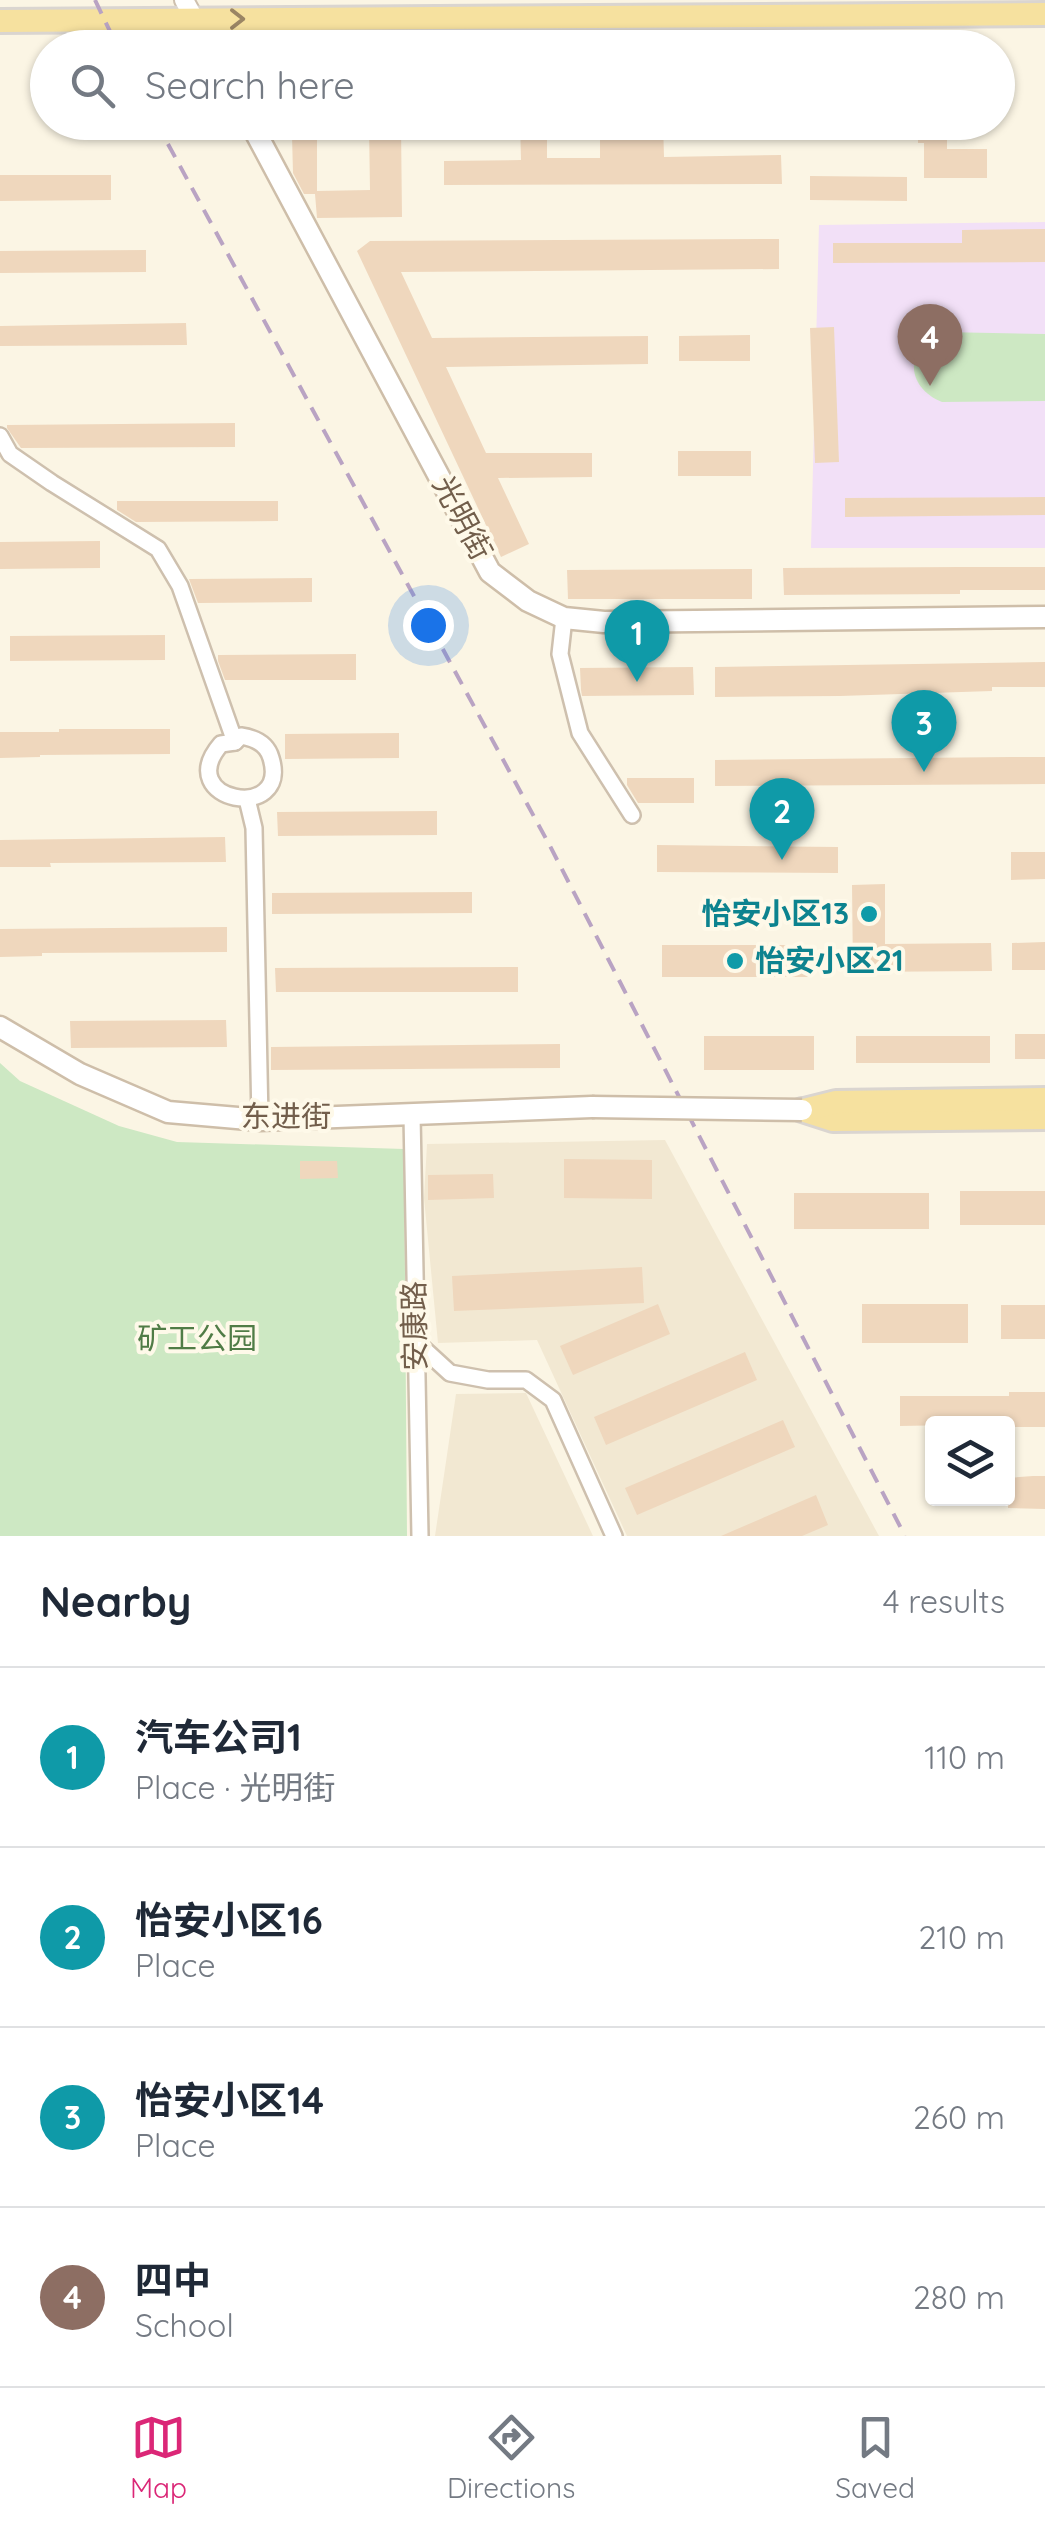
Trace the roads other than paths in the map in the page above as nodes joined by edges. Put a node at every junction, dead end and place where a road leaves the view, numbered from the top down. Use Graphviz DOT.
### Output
graph roads {
  1 [pos="189,10"];
  2 [pos="1045,14"];
  3 [pos="0,21"];
  4 [pos="260,140"];
  5 [pos="0,436"];
  6 [pos="1045,617"];
  7 [pos="564,618"];
  8 [pos="235,742"];
  9 [pos="247,799"];
  10 [pos="632,815"];
  11 [pos="0,1027"];
  12 [pos="1045,1100"];
  13 [pos="802,1110"];
  14 [pos="412,1115"];
  15 [pos="1045,1118"];
  16 [pos="260,1120"];
  17 [pos="415,1342"];
  18 [pos="420,1536"];
  19 [pos="614,1536"];
  1 -- 2 [label="main road, one-way"];
  1 -- 3 [label="main road"];
  4 -- 7 [label="main road, 光明街"];
  5 -- 8 [label="street"];
  6 -- 7 [label="main road, 光明街"];
  7 -- 10 [label="street"];
  8 -- 9 [label="street"];
  8 -- 9 [label="street"];
  9 -- 16 [label="street"];
  11 -- 16 [label="main road, 东进街"];
  12 -- 13 [label="main road"];
  13 -- 14 [label="main road, 东进街, bridge"];
  13 -- 15 [label="main road"];
  14 -- 16 [label="main road, 东进街"];
  14 -- 17 [label="street, 安康路"];
  17 -- 18 [label="street, 安康路"];
  17 -- 19 [label="street"];
}
